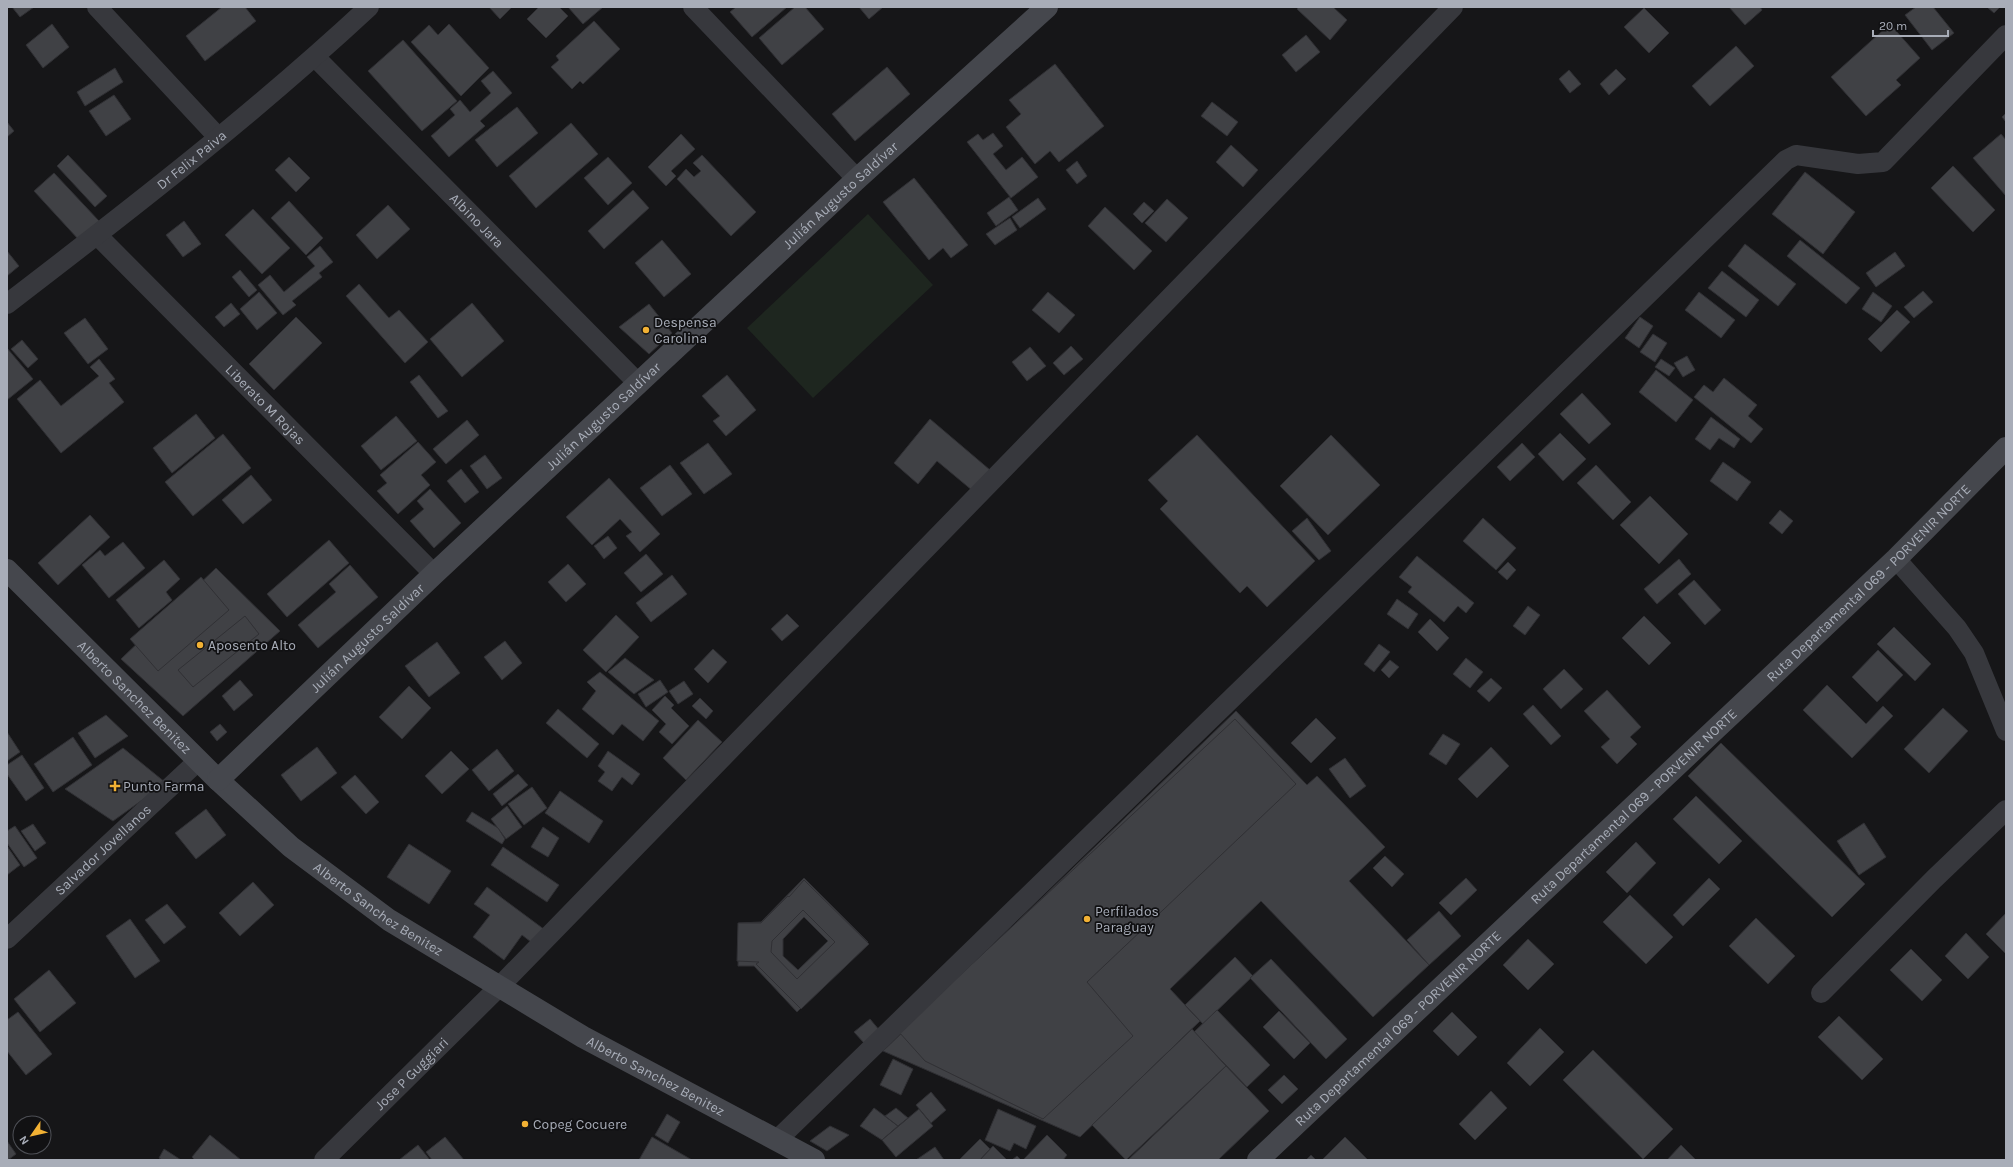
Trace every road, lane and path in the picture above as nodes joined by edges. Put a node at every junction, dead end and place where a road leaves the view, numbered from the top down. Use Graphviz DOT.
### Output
graph roads {
  1 [pos="97,7"];
  2 [pos="369,7"];
  3 [pos="693,7"];
  4 [pos="1453,7"];
  5 [pos="1040,9"];
  6 [pos="2006,35"];
  7 [pos="316,56"];
  8 [pos="218,137"];
  9 [pos="857,179"];
  10 [pos="97,235"];
  11 [pos="7,304"];
  12 [pos="638,383"];
  13 [pos="2006,448"];
  14 [pos="1896,559"];
  15 [pos="7,570"];
  16 [pos="434,574"];
  17 [pos="2006,731"];
  18 [pos="198,761"];
  19 [pos="218,780"];
  20 [pos="2006,810"];
  21 [pos="7,939"];
  22 [pos="499,987"];
  23 [pos="1821,993"];
  24 [pos="777,1140"];
  25 [pos="324,1160"];
  26 [pos="814,1160"];
  27 [pos="1258,1160"];
  1 -- 8 [label="street"];
  2 -- 7 [label="street, Dr Felix Paiva"];
  3 -- 9 [label="street"];
  4 -- 22 [label="street, Jose P Guggiari"];
  5 -- 9 [label="street, Julián Augusto Saldívar"];
  6 -- 24 [label="street"];
  7 -- 8 [label="street, Dr Felix Paiva"];
  7 -- 12 [label="street, Albino Jara"];
  8 -- 10 [label="street, Dr Felix Paiva"];
  9 -- 12 [label="street, Julián Augusto Saldívar"];
  10 -- 11 [label="street, Dr Felix Paiva"];
  10 -- 16 [label="street, Liberato M Rojas"];
  12 -- 16 [label="street, Julián Augusto Saldívar"];
  13 -- 14 [label="street, Ruta Departamental 069 - PORVENIR NORTE"];
  14 -- 17 [label="street"];
  14 -- 27 [label="street, Ruta Departamental 069 - PORVENIR NORTE"];
  15 -- 18 [label="street, Alberto Sanchez Benitez"];
  16 -- 19 [label="street, Julián Augusto Saldívar"];
  18 -- 19 [label="street, Alberto Sanchez Benitez"];
  18 -- 21 [label="street, Salvador Jovellanos"];
  19 -- 22 [label="street, Alberto Sanchez Benitez"];
  20 -- 23 [label="street"];
  22 -- 24 [label="street, Alberto Sanchez Benitez"];
  22 -- 25 [label="street, Jose P Guggiari"];
  24 -- 26 [label="street, Alberto Sanchez Benitez"];
}
